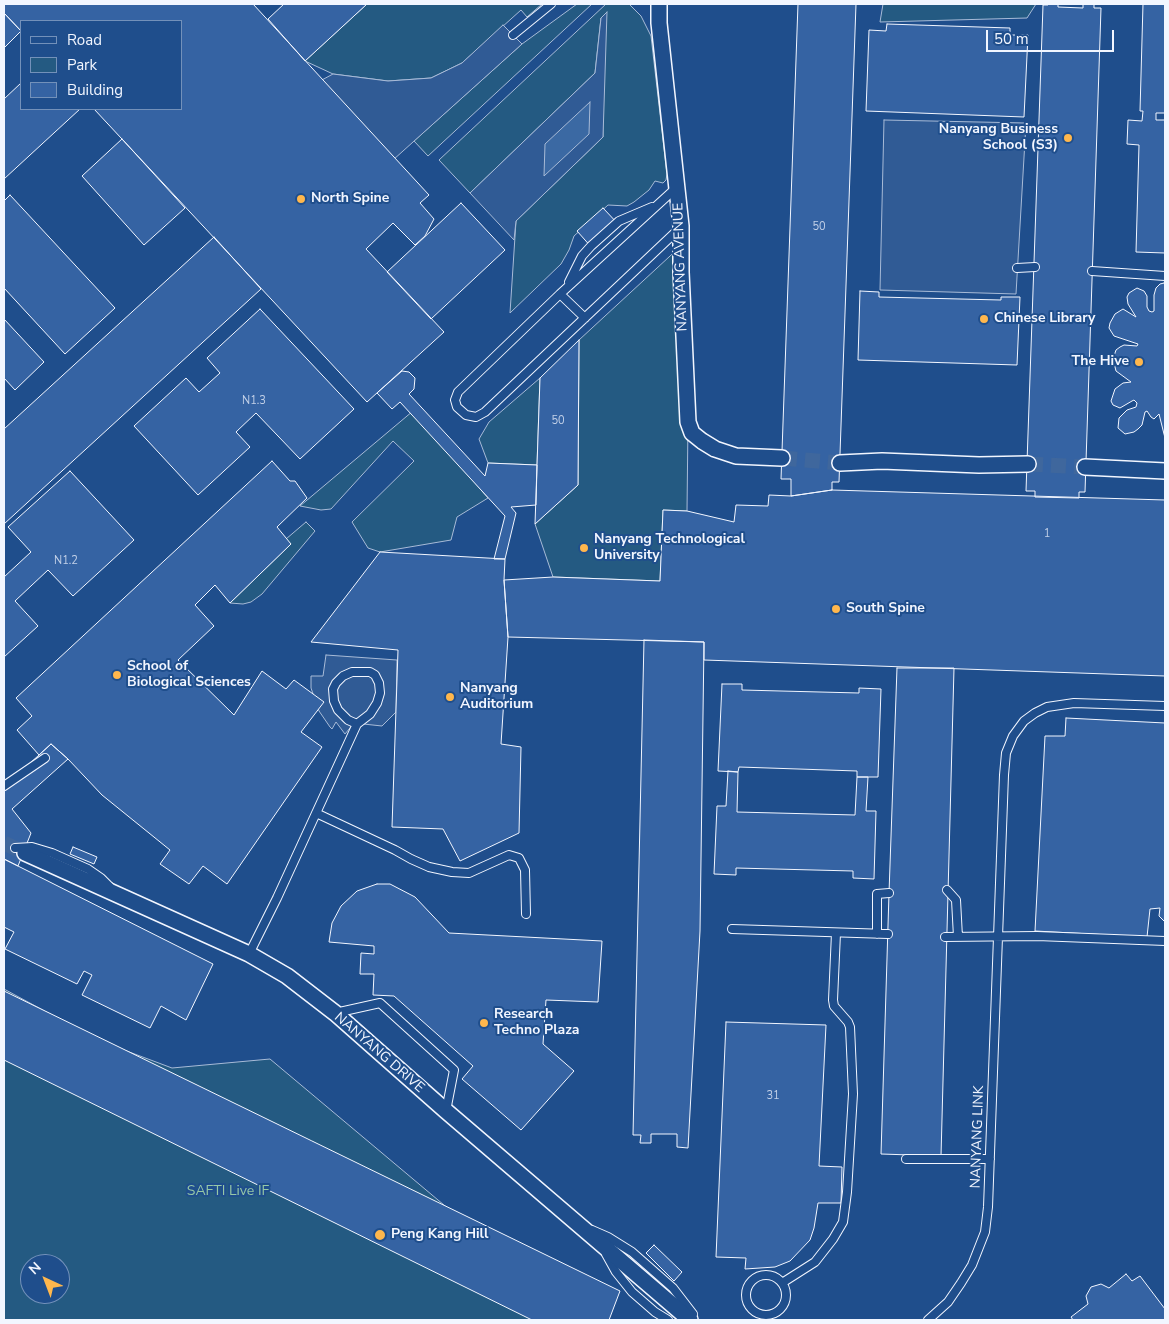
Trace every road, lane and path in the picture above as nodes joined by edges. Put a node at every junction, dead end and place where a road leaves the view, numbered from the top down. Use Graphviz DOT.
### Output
graph roads {
  1 [pos="551,4"];
  2 [pos="659,4"];
  3 [pos="513,35"];
  4 [pos="677,187"];
  5 [pos="658,205"];
  6 [pos="682,226"];
  7 [pos="1017,268"];
  8 [pos="1035,268"];
  9 [pos="1092,270"];
  10 [pos="1165,276"];
  11 [pos="560,294"];
  12 [pos="585,318"];
  13 [pos="782,458"];
  14 [pos="840,463"];
  15 [pos="1028,464"];
  16 [pos="1085,467"];
  17 [pos="1165,471"];
  18 [pos="1165,706"];
  19 [pos="358,724"];
  20 [pos="45,758"];
  21 [pos="4,786"];
  22 [pos="316,813"];
  23 [pos="20,850"];
  24 [pos="947,890"];
  25 [pos="889,893"];
  26 [pos="526,914"];
  27 [pos="732,929"];
  28 [pos="836,933"];
  29 [pos="877,934"];
  30 [pos="888,934"];
  31 [pos="945,937"];
  32 [pos="958,937"];
  33 [pos="998,937"];
  34 [pos="1165,942"];
  35 [pos="249,954"];
  36 [pos="335,1013"];
  37 [pos="446,1111"];
  38 [pos="906,1159"];
  39 [pos="990,1159"];
  40 [pos="576,1223"];
  41 [pos="602,1246"];
  42 [pos="782,1283"];
  43 [pos="776,1317"];
  44 [pos="668,1320"];
  45 [pos="690,1320"];
  46 [pos="697,1320"];
  47 [pos="928,1320"];
  1 -- 3 [label="lane"];
  2 -- 4 [label="street, NANYANG AVENUE"];
  4 -- 5 [label="lane"];
  4 -- 6 [label="street, NANYANG AVENUE"];
  5 -- 11 [label="lane"];
  5 -- 11 [label="lane"];
  6 -- 12 [label="lane"];
  6 -- 13 [label="street, NANYANG AVENUE"];
  7 -- 8 [label="lane"];
  9 -- 10 [label="lane"];
  11 -- 12 [label="lane"];
  11 -- 12 [label="lane"];
  14 -- 15 [label="street"];
  16 -- 17 [label="street"];
  18 -- 33 [label="lane, NANYANG LINK"];
  19 -- 19 [label="lane"];
  19 -- 22 [label="lane"];
  20 -- 21 [label="lane"];
  22 -- 26 [label="lane"];
  22 -- 35 [label="lane"];
  23 -- 35 [label="street, NANYANG DRIVE"];
  24 -- 32 [label="lane"];
  25 -- 29 [label="lane"];
  27 -- 28 [label="lane"];
  28 -- 29 [label="lane"];
  28 -- 42 [label="lane"];
  29 -- 30 [label="lane"];
  31 -- 32 [label="lane"];
  32 -- 33 [label="lane"];
  33 -- 34 [label="lane"];
  33 -- 39 [label="lane, NANYANG LINK"];
  35 -- 36 [label="street, NANYANG DRIVE"];
  36 -- 37 [label="street, NANYANG DRIVE"];
  36 -- 37 [label="lane"];
  37 -- 40 [label="street, NANYANG DRIVE"];
  38 -- 39 [label="lane"];
  39 -- 47 [label="lane, NANYANG LINK"];
  40 -- 41 [label="street, NANYANG DRIVE"];
  40 -- 46 [label="lane"];
  41 -- 44 [label="lane"];
  41 -- 45 [label="street, NANYANG DRIVE"];
  42 -- 43 [label="lane"];
  42 -- 43 [label="lane"];
}
